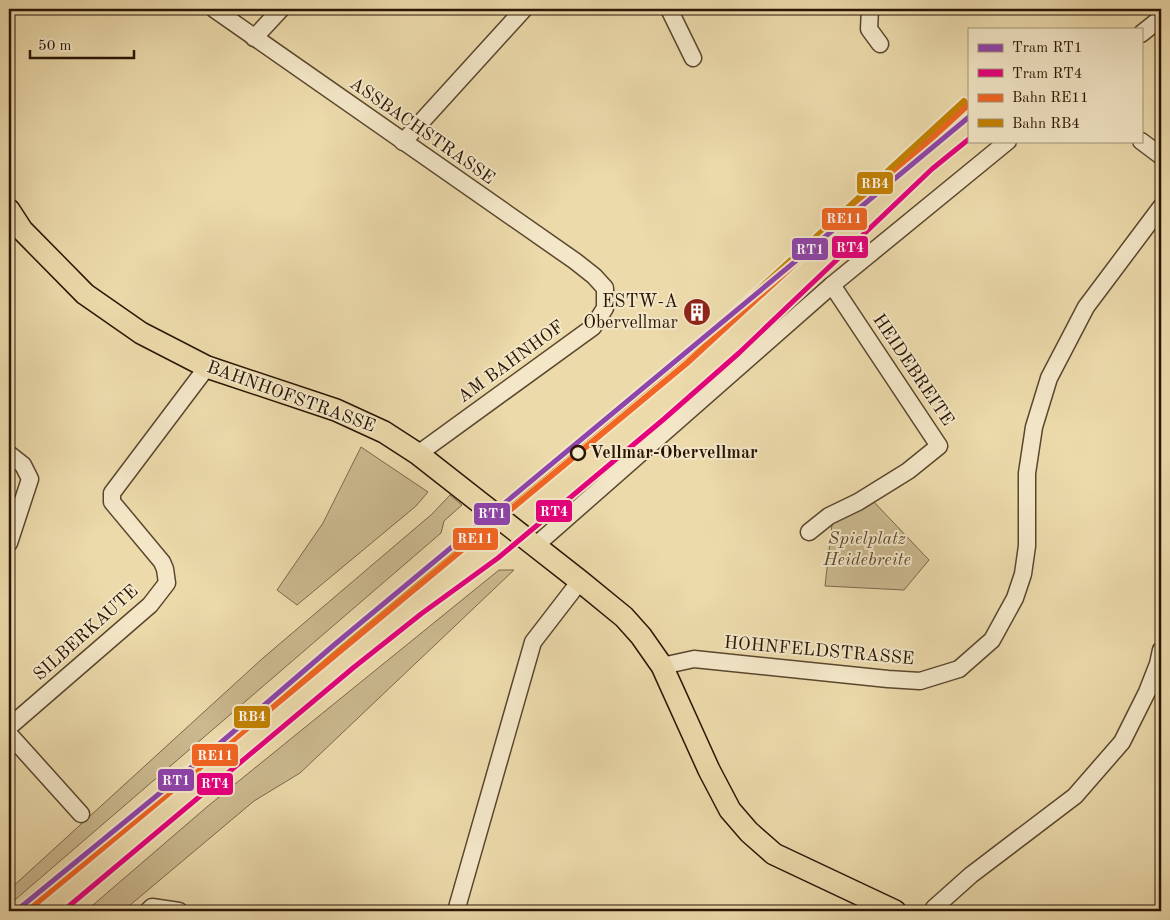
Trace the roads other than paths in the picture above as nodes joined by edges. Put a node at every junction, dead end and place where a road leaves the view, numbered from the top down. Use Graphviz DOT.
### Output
graph roads {
  1 [pos="214,9"];
  2 [pos="281,9"];
  3 [pos="524,9"];
  4 [pos="669,9"];
  5 [pos="870,9"];
  6 [pos="1161,18"];
  7 [pos="1142,33"];
  8 [pos="254,38"];
  9 [pos="880,44"];
  10 [pos="693,58"];
  11 [pos="403,142"];
  12 [pos="1007,142"];
  13 [pos="1142,142"];
  14 [pos="1161,156"];
  15 [pos="1161,207"];
  16 [pos="9,210"];
  17 [pos="832,285"];
  18 [pos="605,288"];
  19 [pos="207,367"];
  20 [pos="9,454"];
  21 [pos="418,454"];
  22 [pos="809,532"];
  23 [pos="9,542"];
  24 [pos="529,542"];
  25 [pos="580,581"];
  26 [pos="1161,650"];
  27 [pos="662,666"];
  28 [pos="9,727"];
  29 [pos="9,734"];
  30 [pos="80,814"];
  31 [pos="148,911"];
  32 [pos="179,911"];
  33 [pos="456,911"];
  34 [pos="895,911"];
  35 [pos="933,911"];
  1 -- 8 [label="street, ASSBACHSTRASSE"];
  2 -- 8 [label="street"];
  3 -- 11 [label="street"];
  4 -- 10 [label="street"];
  5 -- 9 [label="street"];
  6 -- 7 [label="street"];
  8 -- 11 [label="street, ASSBACHSTRASSE"];
  11 -- 18 [label="street, ASSBACHSTRASSE"];
  12 -- 17 [label="street"];
  13 -- 14 [label="street"];
  15 -- 27 [label="street, HOHNFELDSTRASSE"];
  16 -- 19 [label="main road, BAHNHOFSTRASSE"];
  17 -- 22 [label="street, HEIDEBREITE"];
  17 -- 24 [label="street"];
  18 -- 21 [label="street, AM BAHNHOF"];
  19 -- 21 [label="main road, BAHNHOFSTRASSE"];
  19 -- 28 [label="street, SILBERKAUTE"];
  20 -- 23 [label="street"];
  21 -- 24 [label="main road, BAHNHOFSTRASSE"];
  24 -- 25 [label="main road, BAHNHOFSTRASSE"];
  25 -- 27 [label="main road, BAHNHOFSTRASSE"];
  25 -- 33 [label="street"];
  26 -- 35 [label="street"];
  27 -- 34 [label="main road, BAHNHOFSTRASSE"];
  29 -- 30 [label="street"];
  31 -- 32 [label="street"];
}
